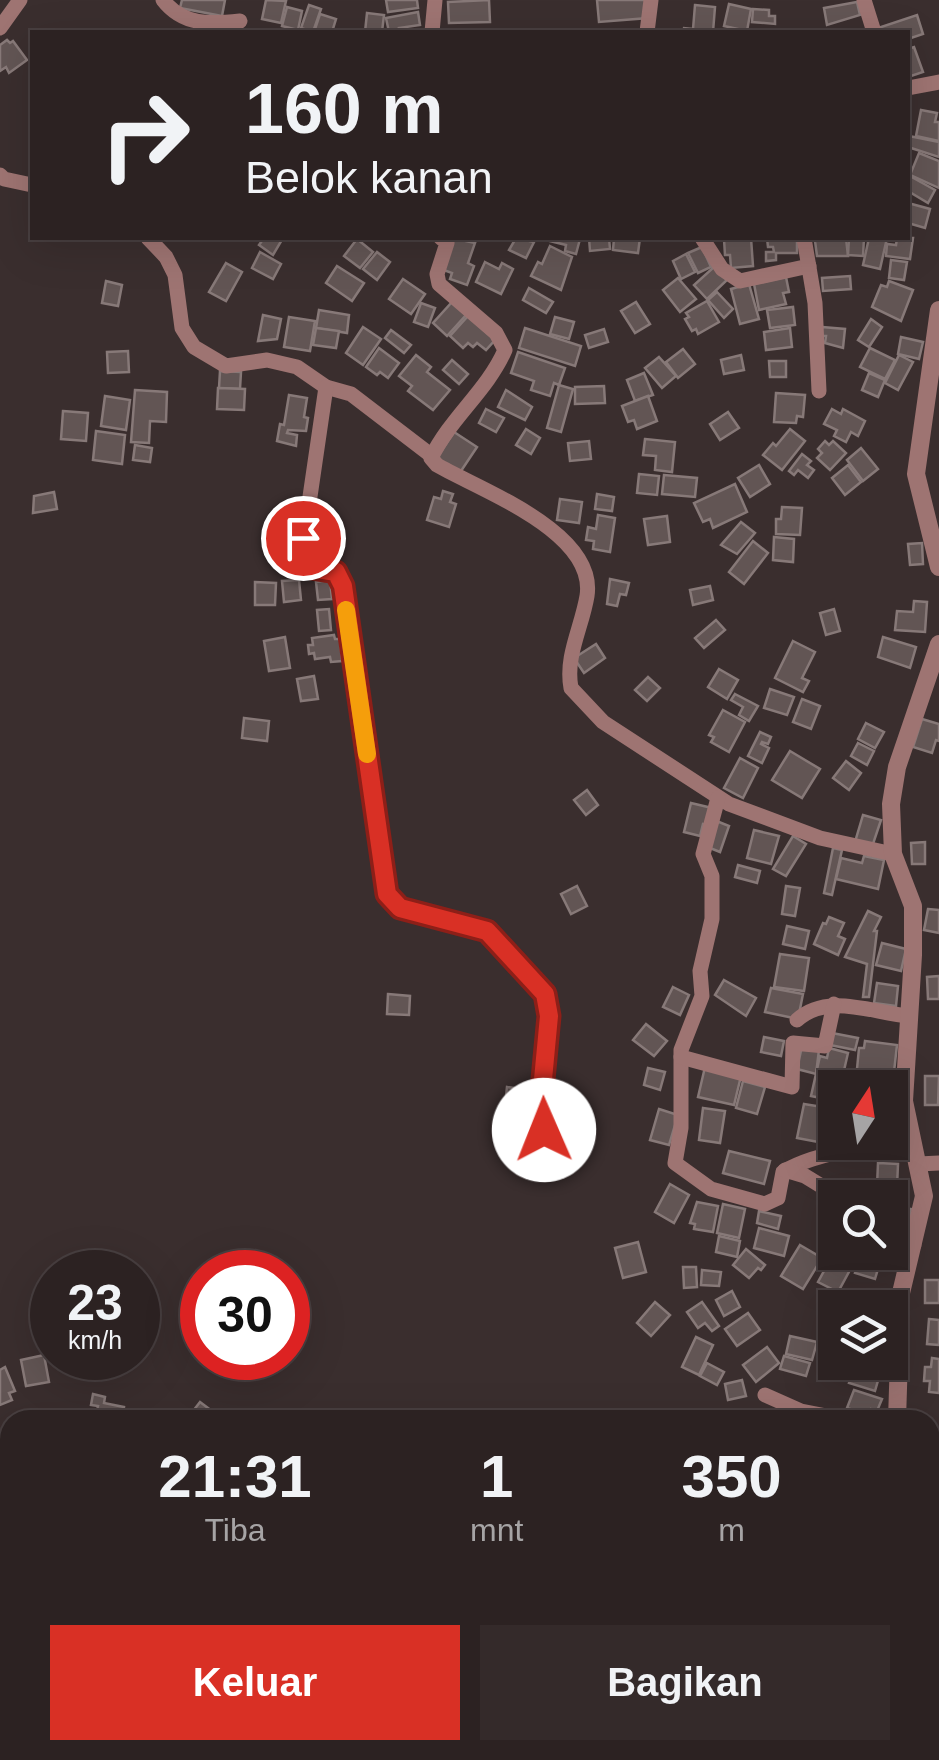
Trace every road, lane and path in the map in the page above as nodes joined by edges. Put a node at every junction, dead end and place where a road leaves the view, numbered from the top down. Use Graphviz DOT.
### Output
graph roads {
  1 [pos="20,0"];
  2 [pos="163,0"];
  3 [pos="436,0"];
  4 [pos="651,0"];
  5 [pos="864,0"];
  6 [pos="240,21"];
  7 [pos="0,28"];
  8 [pos="432,30"];
  9 [pos="647,30"];
  10 [pos="873,30"];
  11 [pos="939,82"];
  12 [pos="910,88"];
  13 [pos="0,175"];
  14 [pos="30,185"];
  15 [pos="150,240"];
  16 [pos="443,240"];
  17 [pos="703,240"];
  18 [pos="804,240"];
  19 [pos="809,266"];
  20 [pos="939,310"];
  21 [pos="326,386"];
  22 [pos="820,391"];
  23 [pos="432,456"];
  24 [pos="939,568"];
  25 [pos="939,644"];
  26 [pos="718,798"];
  27 [pos="893,854"];
  28 [pos="834,1004"];
  29 [pos="910,1016"];
  30 [pos="797,1020"];
  31 [pos="681,1057"];
  32 [pos="906,1070"];
  33 [pos="547,1134"];
  34 [pos="908,1148"];
  35 [pos="818,1158"];
  36 [pos="939,1163"];
  37 [pos="919,1164"];
  38 [pos="785,1170"];
  39 [pos="818,1184"];
  40 [pos="908,1243"];
  41 [pos="914,1245"];
  42 [pos="770,1394"];
  43 [pos="814,1410"];
  44 [pos="897,1410"];
  1 -- 7 [label="street"];
  2 -- 6 [label="street"];
  3 -- 8 [label="street"];
  4 -- 9 [label="street"];
  5 -- 10 [label="street"];
  11 -- 12 [label="street"];
  13 -- 14 [label="street"];
  15 -- 21 [label="street"];
  16 -- 23 [label="street"];
  17 -- 19 [label="street"];
  18 -- 19 [label="street"];
  19 -- 22 [label="street"];
  20 -- 24 [label="street"];
  21 -- 23 [label="street"];
  21 -- 33 [label="street"];
  23 -- 26 [label="street"];
  25 -- 27 [label="street"];
  26 -- 27 [label="street"];
  26 -- 31 [label="street"];
  27 -- 29 [label="street"];
  28 -- 29 [label="street"];
  28 -- 30 [label="street"];
  28 -- 31 [label="street"];
  29 -- 32 [label="street"];
  31 -- 38 [label="street"];
  34 -- 37 [label="street"];
  35 -- 38 [label="street"];
  36 -- 37 [label="street"];
  37 -- 41 [label="street"];
  38 -- 39 [label="street"];
  40 -- 41 [label="street"];
  41 -- 44 [label="street"];
  42 -- 43 [label="street"];
}
